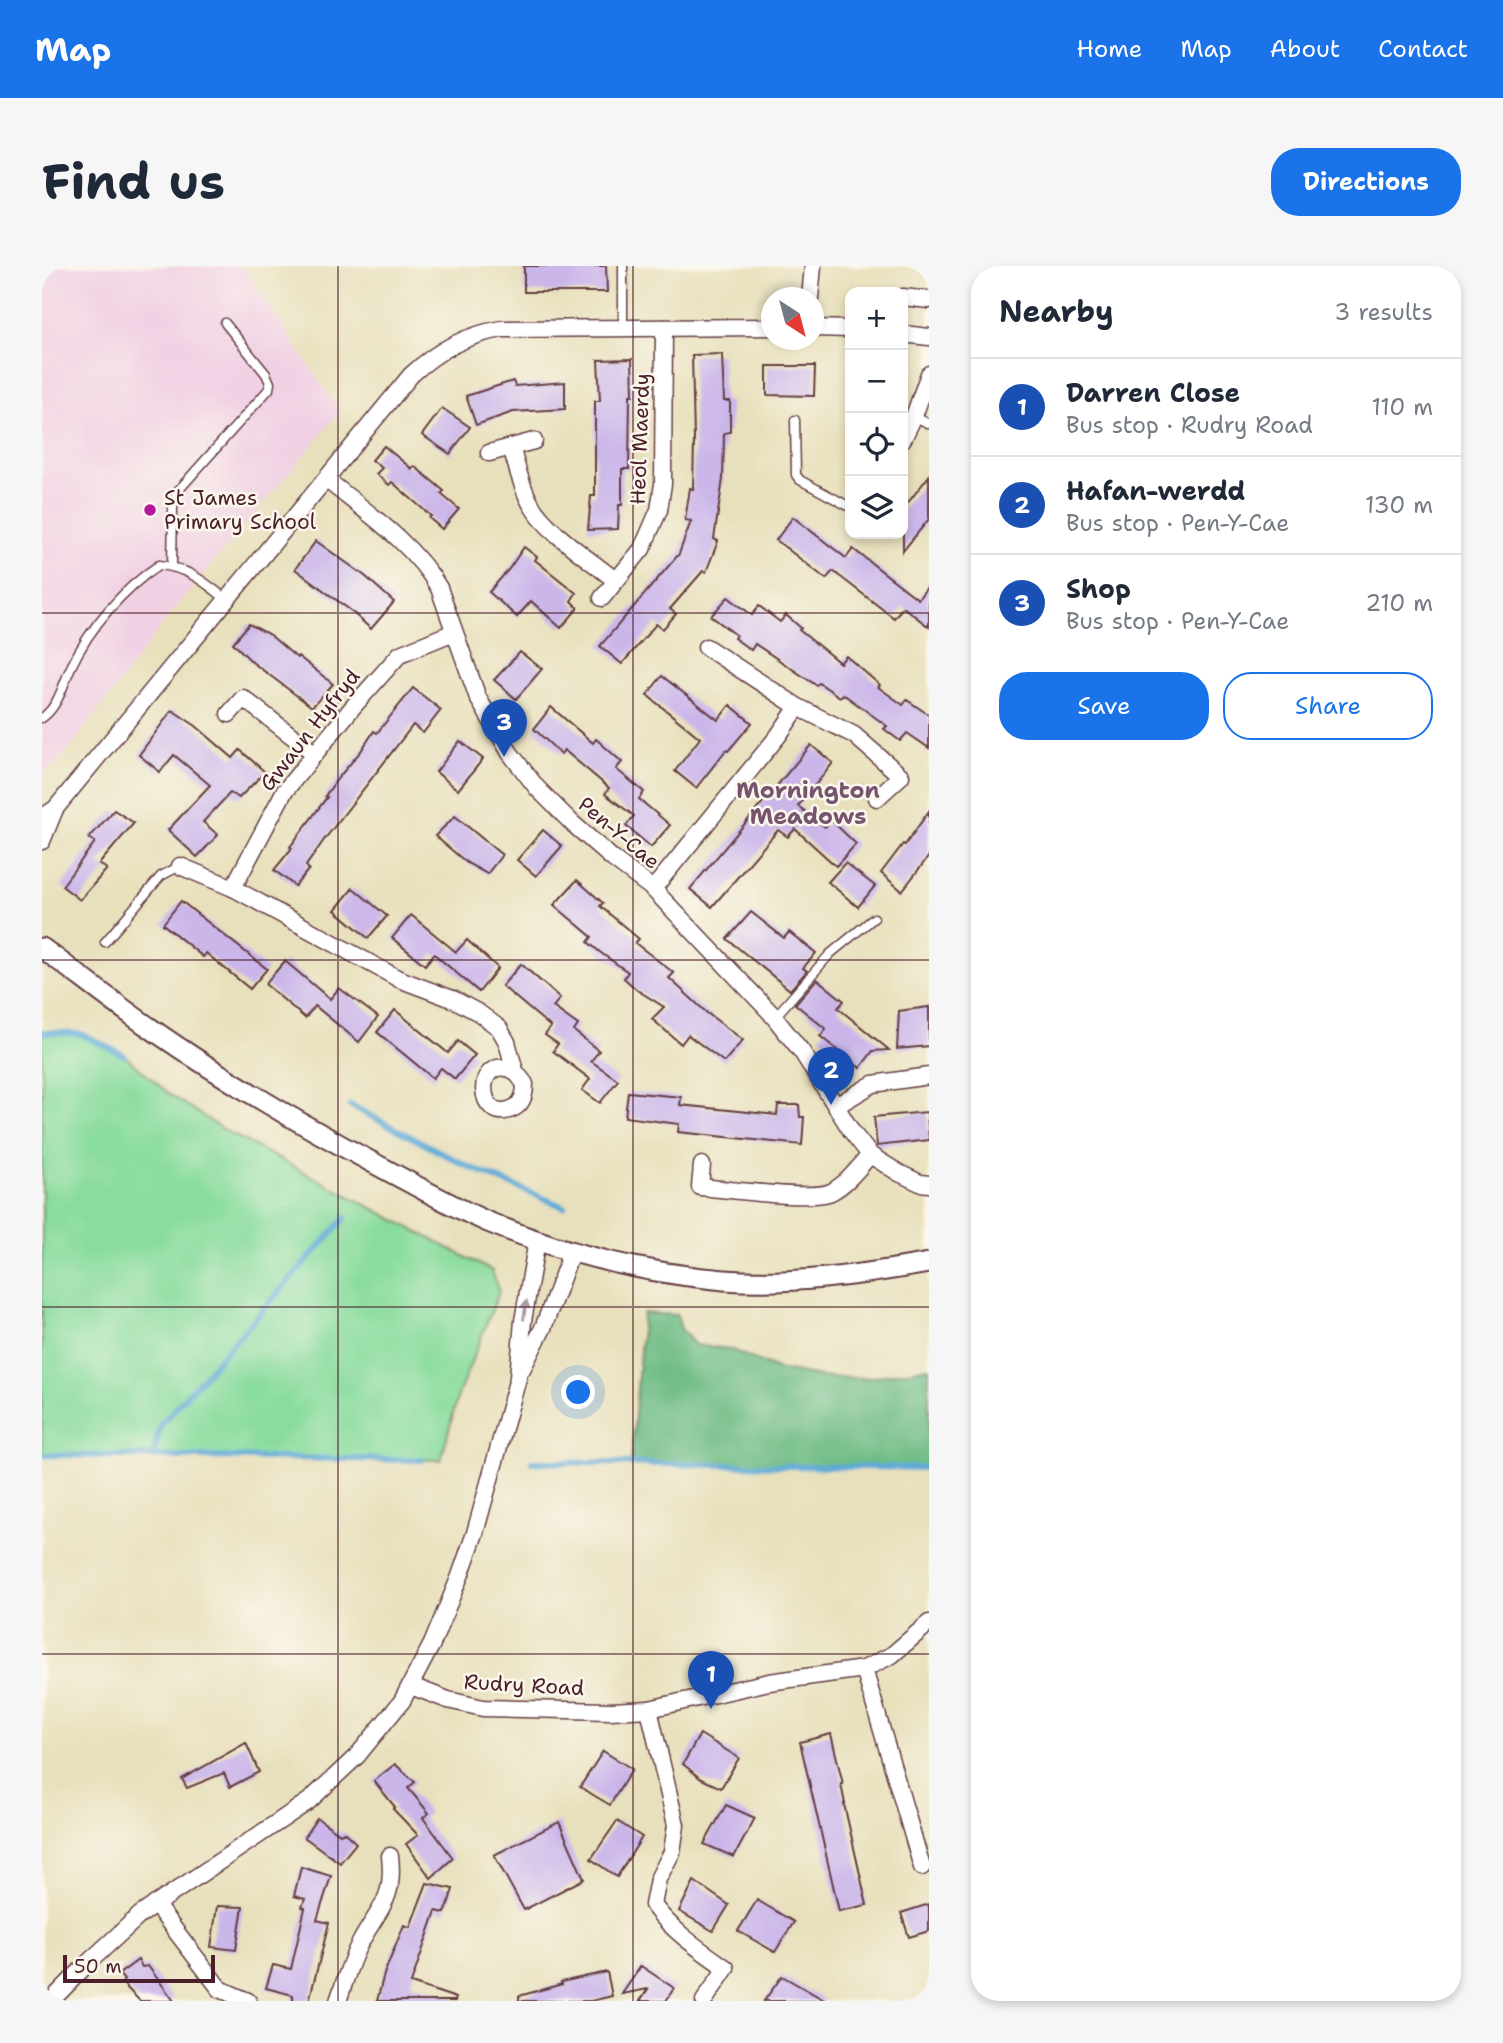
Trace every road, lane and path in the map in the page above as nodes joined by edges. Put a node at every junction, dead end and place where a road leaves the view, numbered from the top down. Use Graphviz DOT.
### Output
graph roads {
  1 [pos="623,266"];
  2 [pos="813,266"];
  3 [pos="811,287"];
  4 [pos="908,297"];
  5 [pos="929,300"];
  6 [pos="225,323"];
  7 [pos="761,327"];
  8 [pos="624,328"];
  9 [pos="664,328"];
  10 [pos="824,328"];
  11 [pos="845,329"];
  12 [pos="908,335"];
  13 [pos="929,337"];
  14 [pos="929,374"];
  15 [pos="914,416"];
  16 [pos="795,420"];
  17 [pos="929,424"];
  18 [pos="908,429"];
  19 [pos="534,441"];
  20 [pos="511,447"];
  21 [pos="489,453"];
  22 [pos="327,480"];
  23 [pos="845,504"];
  24 [pos="172,566"];
  25 [pos="617,581"];
  26 [pos="602,598"];
  27 [pos="227,600"];
  28 [pos="454,632"];
  29 [pos="706,646"];
  30 [pos="798,707"];
  31 [pos="229,714"];
  32 [pos="42,718"];
  33 [pos="314,753"];
  34 [pos="877,798"];
  35 [pos="48,813"];
  36 [pos="42,841"];
  37 [pos="180,866"];
  38 [pos="233,888"];
  39 [pos="653,889"];
  40 [pos="874,918"];
  41 [pos="105,942"];
  42 [pos="42,948"];
  43 [pos="774,1018"];
  44 [pos="515,1071"];
  45 [pos="929,1076"];
  46 [pos="836,1106"];
  47 [pos="870,1154"];
  48 [pos="702,1165"];
  49 [pos="929,1184"];
  50 [pos="537,1240"];
  51 [pos="572,1251"];
  52 [pos="929,1263"];
  53 [pos="518,1378"];
  54 [pos="929,1623"];
  55 [pos="864,1668"];
  56 [pos="411,1686"];
  57 [pos="649,1709"];
  58 [pos="390,1856"];
  59 [pos="922,1867"];
  60 [pos="155,1904"];
  61 [pos="51,2001"];
  62 [pos="248,2001"];
  63 [pos="338,2001"];
  64 [pos="704,2001"];
  1 -- 8 [label="lane"];
  2 -- 3 [label="street"];
  4 -- 5 [label="street"];
  6 -- 24 [label="lane"];
  7 -- 9 [label="street"];
  8 -- 9 [label="street"];
  8 -- 22 [label="street"];
  9 -- 25 [label="street, Heol Maerdy"];
  10 -- 11 [label="street"];
  12 -- 13 [label="street"];
  14 -- 15 [label="street"];
  15 -- 17 [label="lane"];
  15 -- 18 [label="street"];
  16 -- 23 [label="lane"];
  19 -- 20 [label="street"];
  20 -- 21 [label="street"];
  20 -- 25 [label="street"];
  22 -- 27 [label="street"];
  22 -- 28 [label="street, Pen-Y-Cae"];
  24 -- 27 [label="lane"];
  24 -- 32 [label="lane"];
  25 -- 26 [label="street, Heol Maerdy"];
  27 -- 35 [label="street"];
  28 -- 33 [label="street, Gwaun Hyfryd"];
  28 -- 39 [label="street, Pen-Y-Cae"];
  29 -- 30 [label="street"];
  30 -- 34 [label="street"];
  30 -- 39 [label="street"];
  31 -- 33 [label="street"];
  33 -- 38 [label="street, Gwaun Hyfryd"];
  35 -- 36 [label="street"];
  37 -- 38 [label="street"];
  37 -- 41 [label="lane"];
  38 -- 44 [label="street"];
  39 -- 43 [label="street, Pen-Y-Cae"];
  40 -- 43 [label="lane"];
  42 -- 50 [label="street"];
  43 -- 46 [label="street, Pen-Y-Cae"];
  45 -- 46 [label="street"];
  46 -- 47 [label="street, Pen-Y-Cae"];
  47 -- 48 [label="street"];
  47 -- 49 [label="street, Pen-Y-Cae"];
  50 -- 51 [label="street"];
  53 -- 50 [label="street, one-way"];
  51 -- 52 [label="street"];
  51 -- 53 [label="street"];
  53 -- 56 [label="street"];
  54 -- 55 [label="street, Rudry Road"];
  55 -- 57 [label="street, Rudry Road"];
  55 -- 59 [label="street"];
  56 -- 57 [label="street, Rudry Road"];
  56 -- 60 [label="street"];
  57 -- 64 [label="street"];
  58 -- 63 [label="street"];
  60 -- 61 [label="street"];
  60 -- 62 [label="street"];
}
